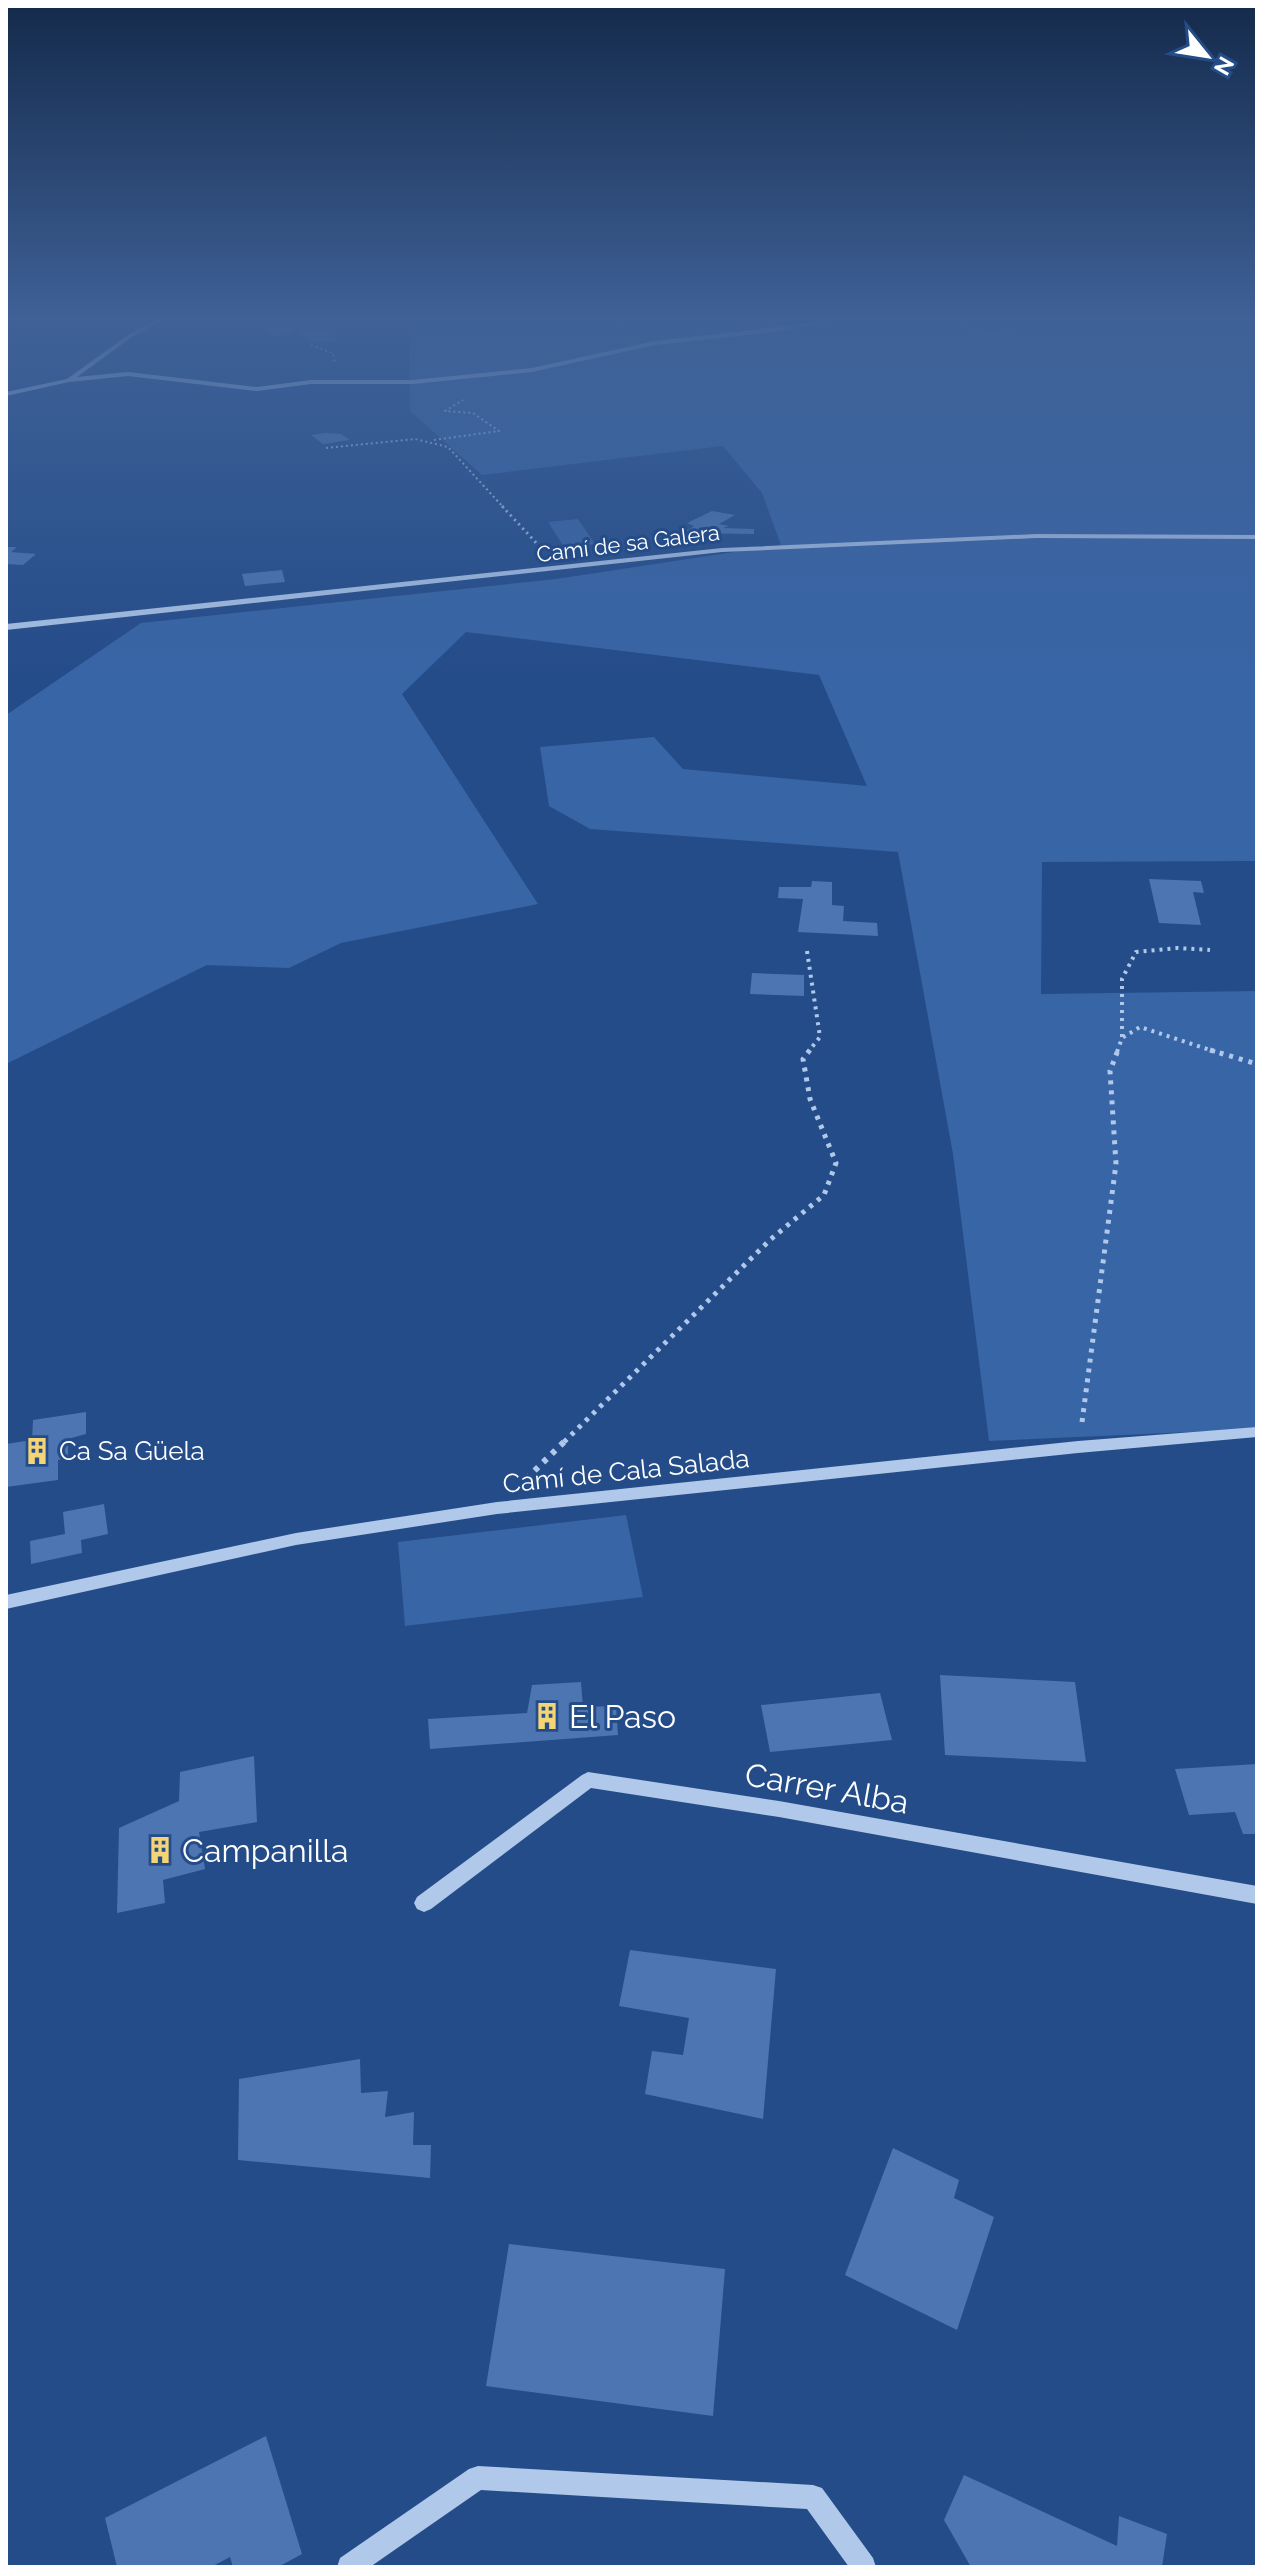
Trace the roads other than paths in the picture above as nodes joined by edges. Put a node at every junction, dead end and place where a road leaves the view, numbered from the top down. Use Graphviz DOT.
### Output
graph roads {
  1 [pos="1257,537"];
  2 [pos="6,627"];
  3 [pos="1257,1432"];
  4 [pos="6,1602"];
  5 [pos="1257,1895"];
  6 [pos="424,1903"];
  7 [pos="349,2567"];
  8 [pos="864,2567"];
  1 -- 2 [label="street, Camí de sa Galera"];
  3 -- 4 [label="street, Camí de Cala Salada"];
  5 -- 6 [label="street, Carrer Alba"];
  7 -- 8 [label="street"];
}
